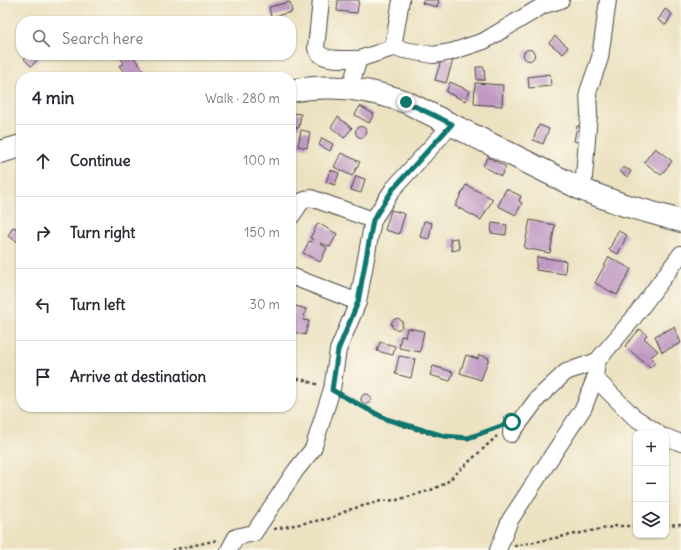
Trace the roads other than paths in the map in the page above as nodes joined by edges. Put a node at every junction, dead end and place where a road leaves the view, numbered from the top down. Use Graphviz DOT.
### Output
graph roads {
  1 [pos="321,0"];
  2 [pos="401,0"];
  3 [pos="561,0"];
  4 [pos="608,0"];
  5 [pos="393,48"];
  6 [pos="359,59"];
  7 [pos="350,87"];
  8 [pos="296,91"];
  9 [pos="452,124"];
  10 [pos="16,147"];
  11 [pos="0,152"];
  12 [pos="583,190"];
  13 [pos="296,210"];
  14 [pos="373,220"];
  15 [pos="681,220"];
  16 [pos="681,254"];
  17 [pos="296,278"];
  18 [pos="358,302"];
  19 [pos="597,361"];
  20 [pos="595,378"];
  21 [pos="512,422"];
  22 [pos="654,430"];
  23 [pos="669,438"];
  24 [pos="681,443"];
  25 [pos="232,543"];
  26 [pos="498,548"];
  1 -- 6 [label="street"];
  2 -- 5 [label="street"];
  3 -- 5 [label="street"];
  4 -- 12 [label="street"];
  5 -- 6 [label="street"];
  6 -- 7 [label="street"];
  7 -- 8 [label="street"];
  7 -- 9 [label="street"];
  9 -- 12 [label="street"];
  9 -- 14 [label="street"];
  10 -- 11 [label="street"];
  12 -- 15 [label="street"];
  13 -- 14 [label="street"];
  14 -- 18 [label="street"];
  16 -- 19 [label="street"];
  17 -- 18 [label="street"];
  18 -- 25 [label="street"];
  19 -- 20 [label="street"];
  19 -- 21 [label="street"];
  20 -- 22 [label="street"];
  20 -- 26 [label="street"];
  23 -- 24 [label="street"];
}
